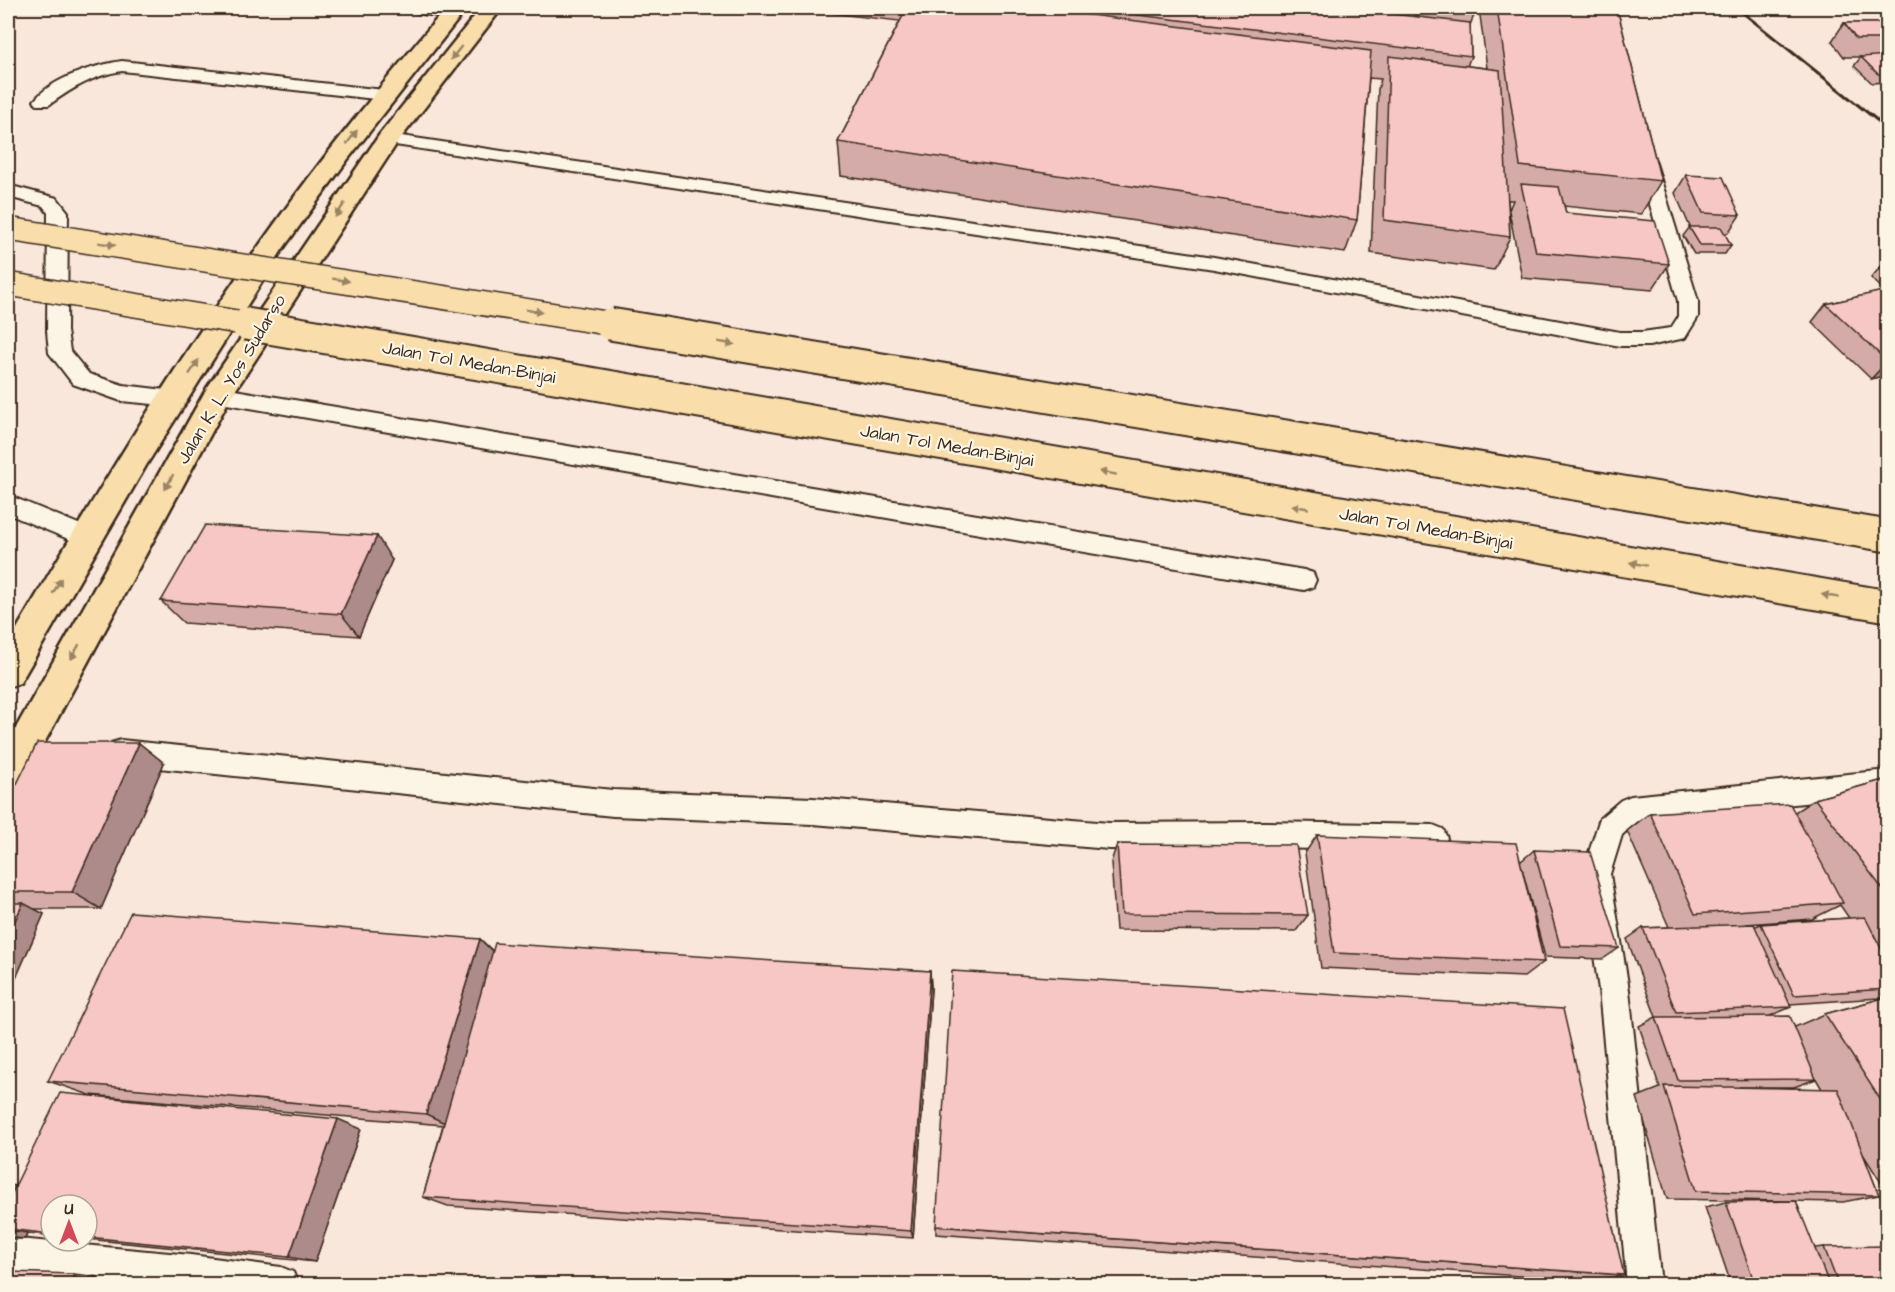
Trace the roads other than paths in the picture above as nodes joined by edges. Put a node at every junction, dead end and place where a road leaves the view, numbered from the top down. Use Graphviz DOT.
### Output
graph roads {
  1 [pos="438,8"];
  2 [pos="492,8"];
  3 [pos="1405,8"];
  4 [pos="1359,29"];
  5 [pos="384,95"];
  6 [pos="44,101"];
  7 [pos="388,139"];
  8 [pos="1641,143"];
  9 [pos="8,191"];
  10 [pos="8,229"];
  11 [pos="8,284"];
  12 [pos="217,395"];
  13 [pos="174,398"];
  14 [pos="8,504"];
  15 [pos="1887,536"];
  16 [pos="86,537"];
  17 [pos="1304,580"];
  18 [pos="1887,606"];
  19 [pos="8,673"];
  20 [pos="96,749"];
  21 [pos="8,775"];
  22 [pos="1887,782"];
  23 [pos="1433,838"];
  24 [pos="8,1255"];
  25 [pos="281,1284"];
  26 [pos="1644,1284"];
  1 -- 5 [label="highway, Jalan K. L. Yos Sudarso"];
  2 -- 7 [label="highway, Jalan K. L. Yos Sudarso, one-way"];
  3 -- 4 [label="lane"];
  5 -- 6 [label="lane"];
  13 -- 5 [label="highway, Jalan K. L. Yos Sudarso, one-way"];
  7 -- 8 [label="lane"];
  7 -- 12 [label="highway, Jalan K. L. Yos Sudarso, one-way"];
  9 -- 13 [label="lane"];
  10 -- 15 [label="highway, one-way, bridge"];
  18 -- 11 [label="highway, Jalan Tol Medan–Binjai, one-way, bridge"];
  12 -- 17 [label="lane"];
  12 -- 21 [label="highway, Jalan K. L. Yos Sudarso, one-way"];
  13 -- 16 [label="highway, Jalan K. L. Yos Sudarso"];
  14 -- 16 [label="lane"];
  19 -- 16 [label="highway, Jalan K. L. Yos Sudarso, one-way"];
  20 -- 23 [label="lane"];
  22 -- 26 [label="lane"];
  24 -- 25 [label="lane"];
}
